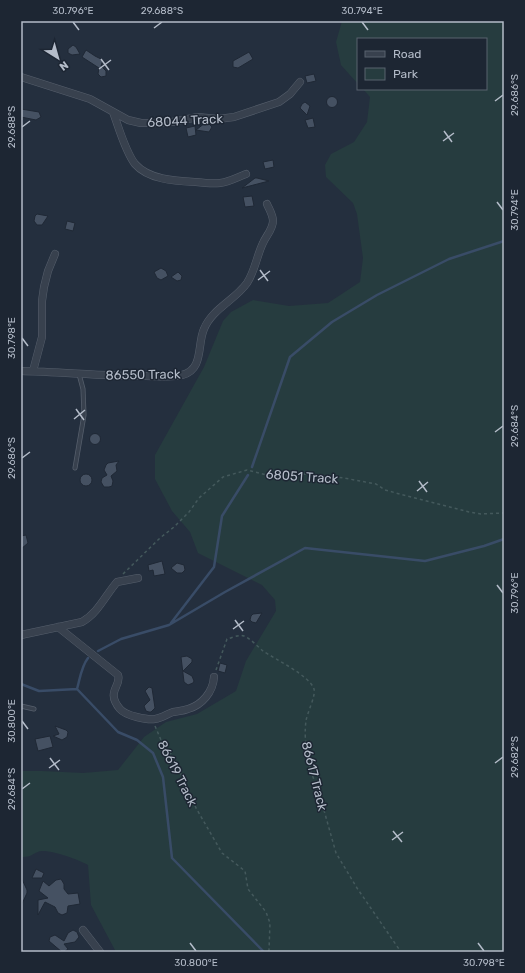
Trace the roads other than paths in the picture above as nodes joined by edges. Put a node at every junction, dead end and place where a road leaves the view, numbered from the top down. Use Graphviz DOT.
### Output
graph roads {
  1 [pos="21,77"];
  2 [pos="300,82"];
  3 [pos="113,112"];
  4 [pos="246,174"];
  5 [pos="267,204"];
  6 [pos="55,254"];
  7 [pos="21,371"];
  8 [pos="33,371"];
  9 [pos="79,374"];
  10 [pos="75,468"];
  11 [pos="138,578"];
  12 [pos="58,627"];
  13 [pos="21,635"];
  14 [pos="214,677"];
  15 [pos="21,706"];
  16 [pos="34,709"];
  17 [pos="83,930"];
  18 [pos="100,952"];
  1 -- 3 [label="street, 68044 Track"];
  2 -- 3 [label="street, 68044 Track"];
  3 -- 4 [label="street"];
  5 -- 9 [label="street, 86550 Track"];
  6 -- 8 [label="street"];
  7 -- 8 [label="street, 86550 Track"];
  8 -- 9 [label="street, 86550 Track"];
  9 -- 10 [label="lane"];
  11 -- 12 [label="street"];
  12 -- 13 [label="street"];
  12 -- 14 [label="street"];
  15 -- 16 [label="lane"];
  17 -- 18 [label="street"];
}
